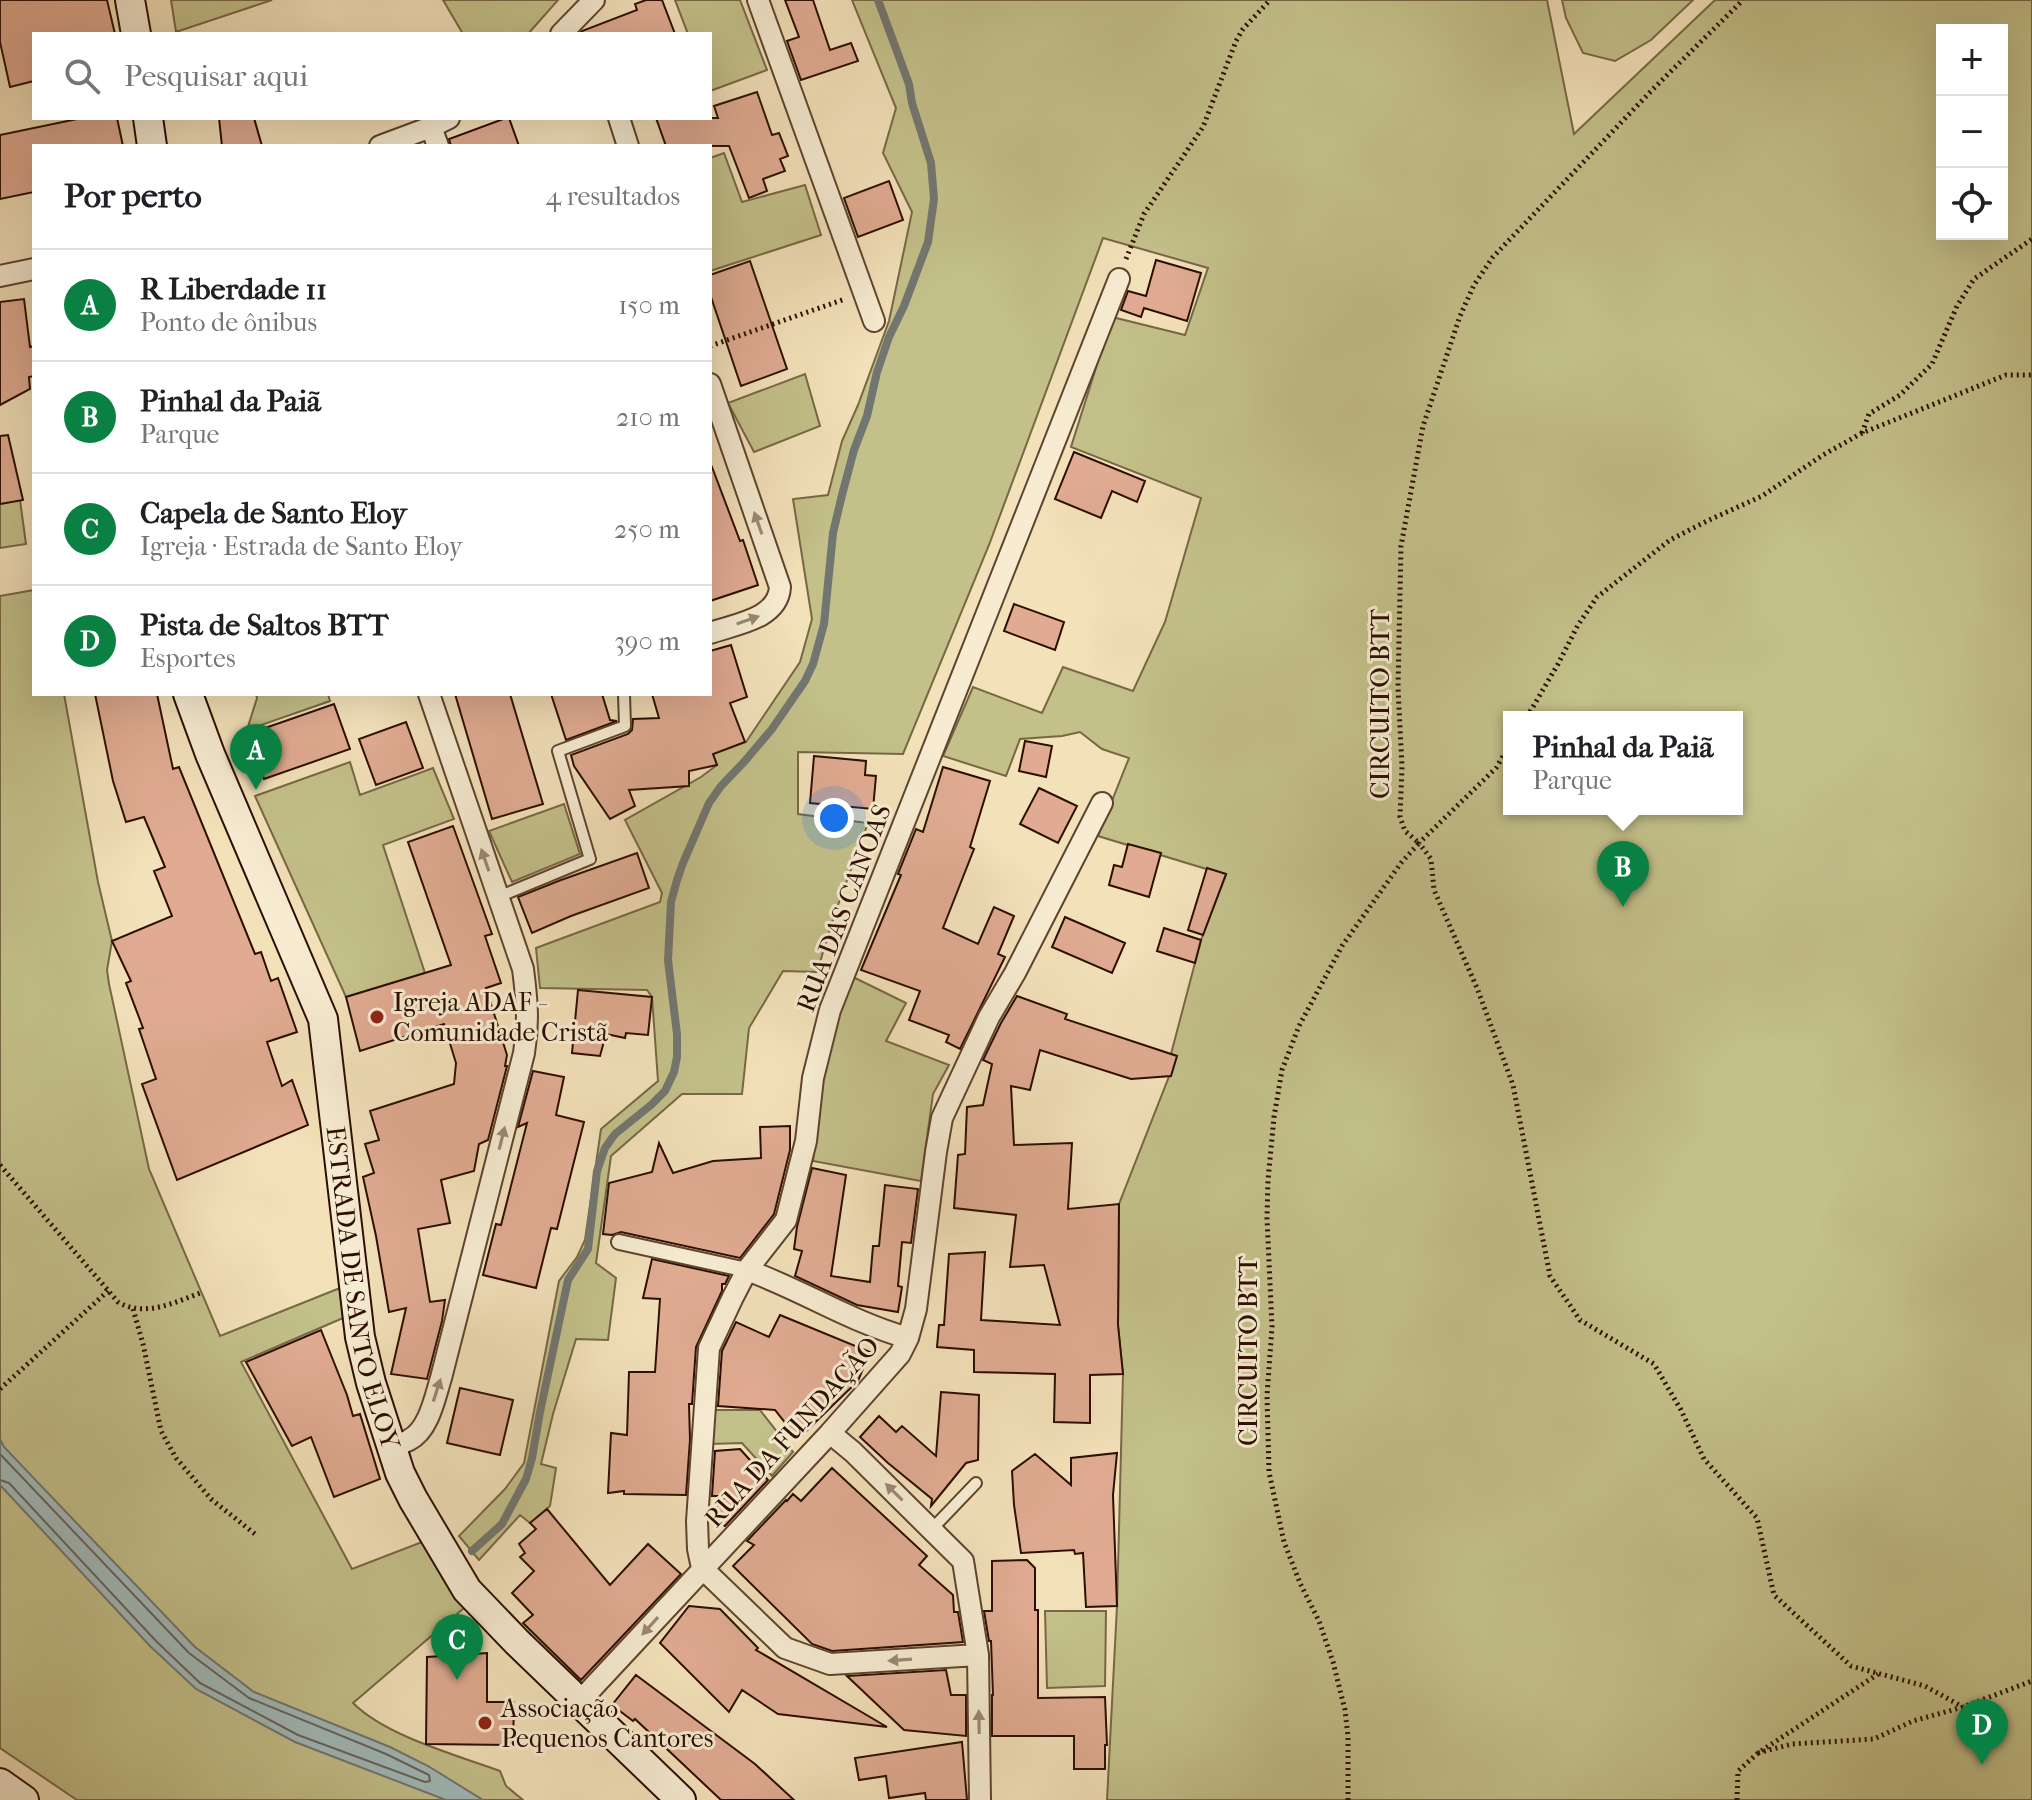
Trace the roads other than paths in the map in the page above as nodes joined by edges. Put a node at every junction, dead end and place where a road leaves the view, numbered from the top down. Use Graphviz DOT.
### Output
graph roads {
  1 [pos="130,0"];
  2 [pos="758,0"];
  3 [pos="588,6"];
  4 [pos="136,32"];
  5 [pos="563,32"];
  6 [pos="590,32"];
  7 [pos="148,120"];
  8 [pos="620,120"];
  9 [pos="439,130"];
  10 [pos="152,144"];
  11 [pos="387,144"];
  12 [pos="627,144"];
  13 [pos="32,269"];
  14 [pos="0,276"];
  15 [pos="1119,279"];
  16 [pos="874,321"];
  17 [pos="712,390"];
  18 [pos="712,632"];
  19 [pos="189,696"];
  20 [pos="430,696"];
  21 [pos="624,696"];
  22 [pos="1102,803"];
  23 [pos="498,897"];
  24 [pos="619,1242"];
  25 [pos="747,1270"];
  26 [pos="908,1338"];
  27 [pos="830,1433"];
  28 [pos="391,1446"];
  29 [pos="976,1483"];
  30 [pos="932,1529"];
  31 [pos="702,1568"];
  32 [pos="978,1655"];
  33 [pos="580,1701"];
  34 [pos="0,1783"];
  35 [pos="24,1800"];
  36 [pos="681,1800"];
  37 [pos="980,1800"];
  1 -- 4 [label="main road"];
  2 -- 16 [label="street"];
  3 -- 5 [label="street"];
  3 -- 6 [label="street"];
  7 -- 10 [label="main road"];
  8 -- 12 [label="street"];
  9 -- 11 [label="street"];
  13 -- 14 [label="street"];
  15 -- 25 [label="street, RUA DAS CANOAS"];
  18 -- 17 [label="street, one-way"];
  19 -- 28 [label="main road, ESTRADA DE SANTO ELOY"];
  23 -- 20 [label="street, one-way"];
  21 -- 23 [label="lane"];
  22 -- 26 [label="street, RUA DA FUNDAÇÃO"];
  28 -- 23 [label="street, one-way"];
  24 -- 25 [label="street"];
  25 -- 26 [label="street"];
  25 -- 31 [label="street, RUA DAS CANOAS"];
  26 -- 27 [label="street, RUA DA FUNDAÇÃO"];
  30 -- 27 [label="street, one-way"];
  27 -- 31 [label="street, RUA DA FUNDAÇÃO"];
  28 -- 33 [label="main road, ESTRADA DE SANTO ELOY"];
  29 -- 30 [label="lane"];
  30 -- 32 [label="street"];
  32 -- 31 [label="street, one-way"];
  31 -- 33 [label="street, RUA DA FUNDAÇÃO, one-way"];
  37 -- 32 [label="street, one-way"];
  33 -- 36 [label="main road, ESTRADA DE SANTO ELOY"];
  34 -- 35 [label="main road"];
}
